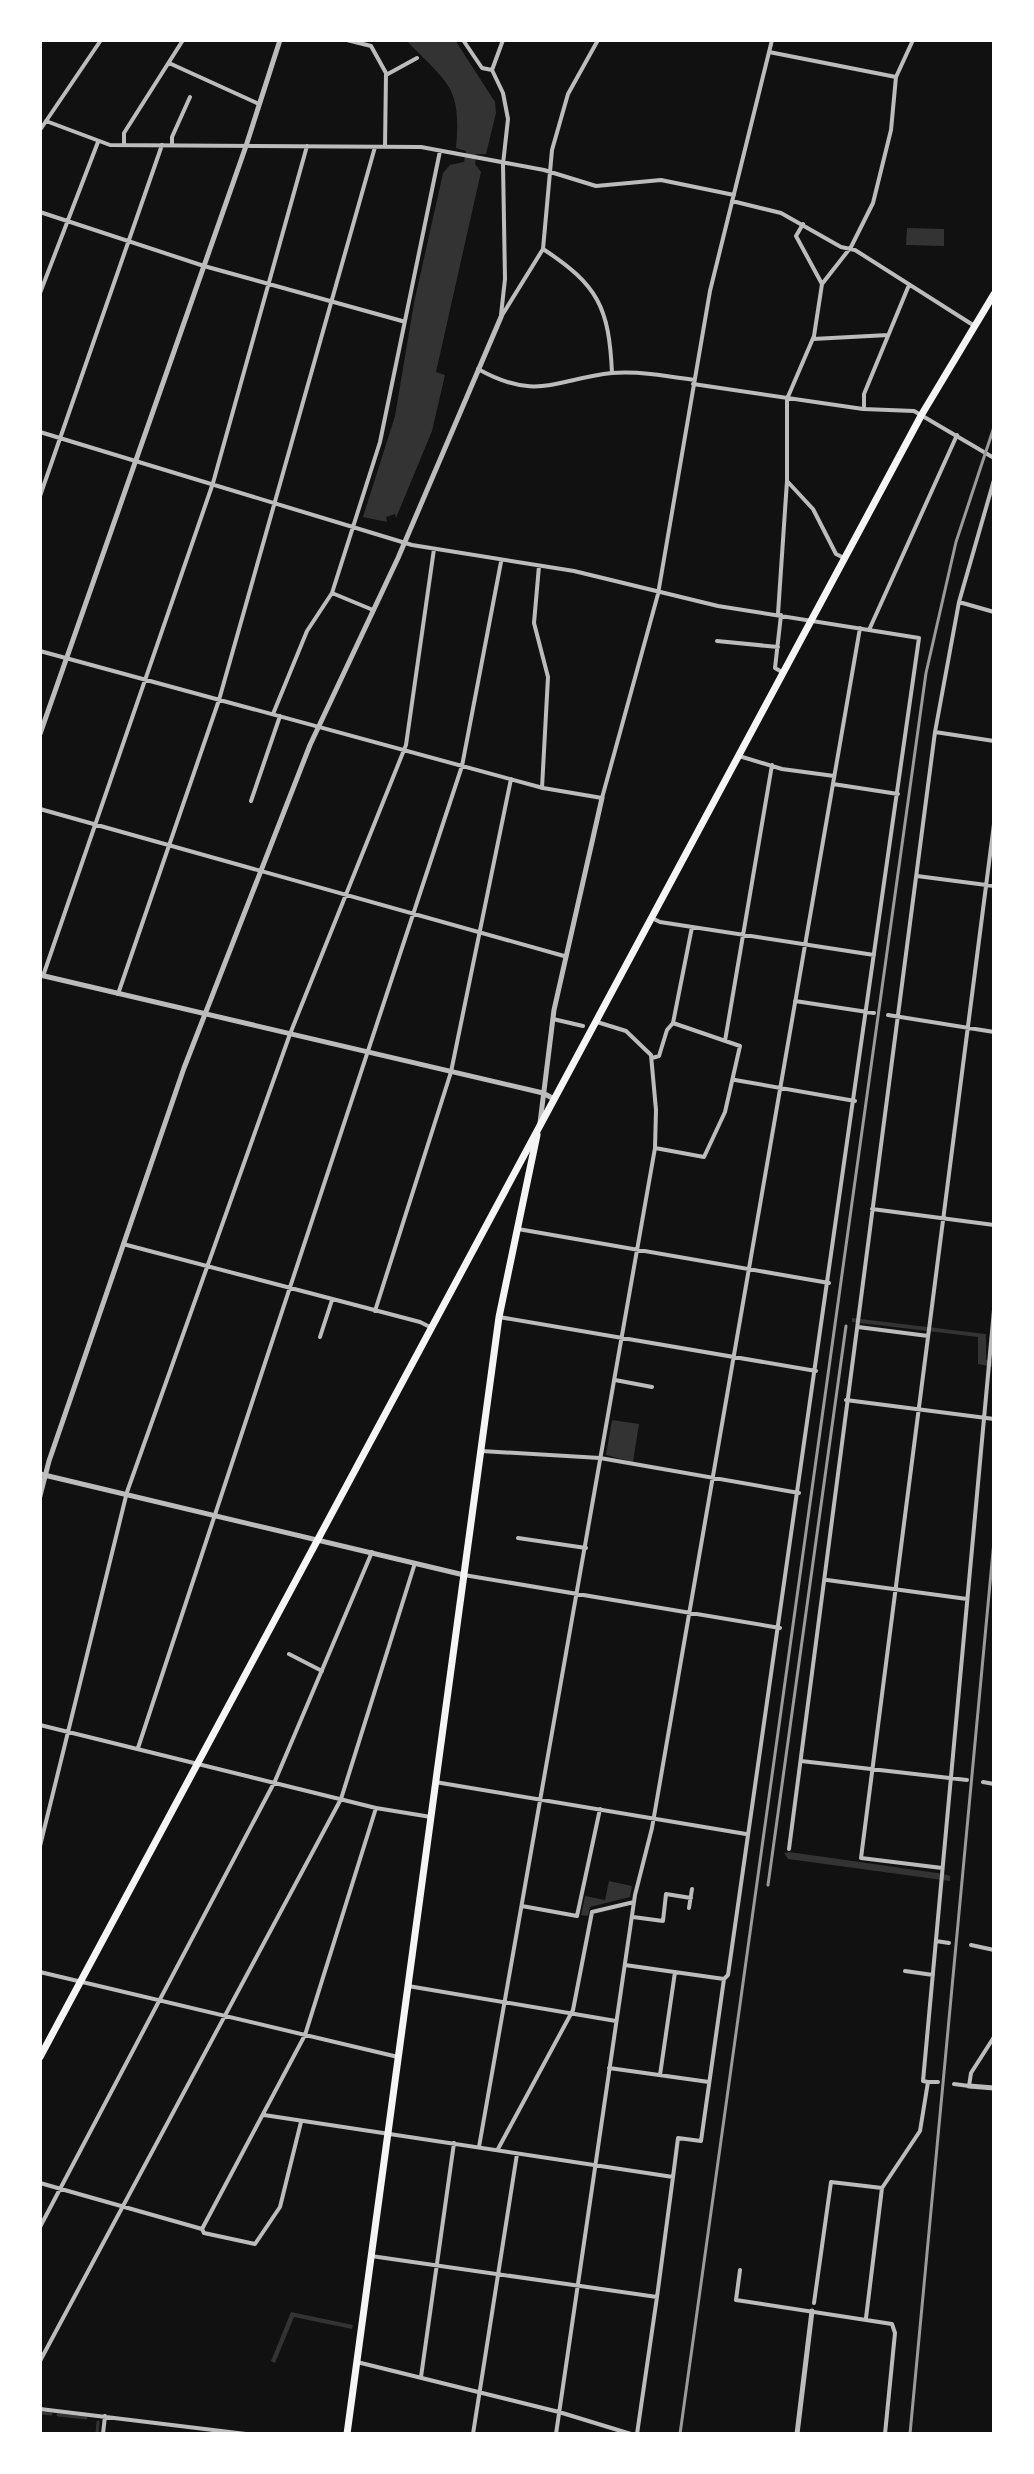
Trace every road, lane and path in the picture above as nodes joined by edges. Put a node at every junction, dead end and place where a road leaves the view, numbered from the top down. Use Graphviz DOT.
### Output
graph roads {
  1 [pos="101,40"];
  2 [pos="183,40"];
  3 [pos="280,40"];
  4 [pos="347,40"];
  5 [pos="463,40"];
  6 [pos="503,40"];
  7 [pos="598,40"];
  8 [pos="772,40"];
  9 [pos="913,40"];
  10 [pos="769,51"];
  11 [pos="417,58"];
  12 [pos="169,63"];
  13 [pos="492,70"];
  14 [pos="386,75"];
  15 [pos="896,77"];
  16 [pos="190,97"];
  17 [pos="259,104"];
  18 [pos="43,123"];
  19 [pos="40,130"];
  20 [pos="98,142"];
  21 [pos="124,145"];
  22 [pos="162,145"];
  23 [pos="172,145"];
  24 [pos="246,146"];
  25 [pos="307,146"];
  26 [pos="375,147"];
  27 [pos="385,147"];
  28 [pos="440,151"];
  29 [pos="503,164"];
  30 [pos="548,173"];
  31 [pos="733,198"];
  32 [pos="40,212"];
  33 [pos="68,221"];
  34 [pos="804,224"];
  35 [pos="130,241"];
  36 [pos="543,249"];
  37 [pos="849,249"];
  38 [pos="204,266"];
  39 [pos="269,284"];
  40 [pos="822,284"];
  41 [pos="909,285"];
  42 [pos="40,293"];
  43 [pos="994,294"];
  44 [pos="332,302"];
  45 [pos="501,317"];
  46 [pos="402,321"];
  47 [pos="973,325"];
  48 [pos="888,335"];
  49 [pos="813,339"];
  50 [pos="478,369"];
  51 [pos="612,373"];
  52 [pos="694,382"];
  53 [pos="787,399"];
  54 [pos="864,409"];
  55 [pos="922,414"];
  56 [pos="40,432"];
  57 [pos="957,435"];
  58 [pos="60,438"];
  59 [pos="994,458"];
  60 [pos="135,460"];
  61 [pos="994,480"];
  62 [pos="787,481"];
  63 [pos="213,483"];
  64 [pos="40,496"];
  65 [pos="275,501"];
  66 [pos="352,524"];
  67 [pos="405,541"];
  68 [pos="434,549"];
  69 [pos="844,559"];
  70 [pos="501,562"];
  71 [pos="539,566"];
  72 [pos="332,593"];
  73 [pos="658,594"];
  74 [pos="959,602"];
  75 [pos="373,610"];
  76 [pos="994,612"];
  77 [pos="780,615"];
  78 [pos="812,620"];
  79 [pos="860,628"];
  80 [pos="869,630"];
  81 [pos="717,641"];
  82 [pos="778,647"];
  83 [pos="40,651"];
  84 [pos="66,658"];
  85 [pos="784,673"];
  86 [pos="146,680"];
  87 [pos="219,700"];
  88 [pos="273,714"];
  89 [pos="280,716"];
  90 [pos="319,727"];
  91 [pos="935,732"];
  92 [pos="40,734"];
  93 [pos="994,741"];
  94 [pos="404,750"];
  95 [pos="739,756"];
  96 [pos="772,765"];
  97 [pos="462,766"];
  98 [pos="834,777"];
  99 [pos="511,779"];
  100 [pos="833,784"];
  101 [pos="542,788"];
  102 [pos="898,794"];
  103 [pos="602,798"];
  104 [pos="251,801"];
  105 [pos="40,809"];
  106 [pos="95,824"];
  107 [pos="994,824"];
  108 [pos="169,845"];
  109 [pos="261,871"];
  110 [pos="916,876"];
  111 [pos="986,885"];
  112 [pos="994,886"];
  113 [pos="346,894"];
  114 [pos="415,915"];
  115 [pos="652,918"];
  116 [pos="692,927"];
  117 [pos="479,932"];
  118 [pos="744,935"];
  119 [pos="805,944"];
  120 [pos="874,955"];
  121 [pos="564,956"];
  122 [pos="41,976"];
  123 [pos="118,994"];
  124 [pos="795,1001"];
  125 [pos="874,1013"];
  126 [pos="205,1014"];
  127 [pos="888,1015"];
  128 [pos="553,1019"];
  129 [pos="597,1022"];
  130 [pos="673,1023"];
  131 [pos="583,1026"];
  132 [pos="968,1028"];
  133 [pos="994,1032"];
  134 [pos="290,1034"];
  135 [pos="725,1041"];
  136 [pos="370,1053"];
  137 [pos="652,1058"];
  138 [pos="451,1072"];
  139 [pos="735,1080"];
  140 [pos="780,1087"];
  141 [pos="543,1093"];
  142 [pos="554,1099"];
  143 [pos="855,1101"];
  144 [pos="540,1124"];
  145 [pos="655,1148"];
  146 [pos="872,1209"];
  147 [pos="943,1219"];
  148 [pos="994,1225"];
  149 [pos="516,1228"];
  150 [pos="123,1244"];
  151 [pos="638,1250"];
  152 [pos="207,1268"];
  153 [pos="749,1269"];
  154 [pos="829,1283"];
  155 [pos="292,1290"];
  156 [pos="332,1300"];
  157 [pos="994,1310"];
  158 [pos="375,1311"];
  159 [pos="499,1317"];
  160 [pos="858,1326"];
  161 [pos="432,1328"];
  162 [pos="928,1334"];
  163 [pos="320,1337"];
  164 [pos="622,1338"];
  165 [pos="734,1357"];
  166 [pos="817,1371"];
  167 [pos="614,1380"];
  168 [pos="652,1387"];
  169 [pos="846,1400"];
  170 [pos="919,1409"];
  171 [pos="983,1418"];
  172 [pos="994,1419"];
  173 [pos="481,1451"];
  174 [pos="600,1458"];
  175 [pos="42,1475"];
  176 [pos="713,1478"];
  177 [pos="127,1492"];
  178 [pos="799,1493"];
  179 [pos="40,1496"];
  180 [pos="216,1514"];
  181 [pos="318,1538"];
  182 [pos="518,1538"];
  183 [pos="586,1548"];
  184 [pos="372,1552"];
  185 [pos="415,1563"];
  186 [pos="464,1575"];
  187 [pos="826,1580"];
  188 [pos="896,1589"];
  189 [pos="578,1594"];
  190 [pos="967,1599"];
  191 [pos="689,1613"];
  192 [pos="780,1628"];
  193 [pos="289,1654"];
  194 [pos="322,1671"];
  195 [pos="40,1725"];
  196 [pos="68,1732"];
  197 [pos="138,1748"];
  198 [pos="801,1761"];
  199 [pos="198,1762"];
  200 [pos="873,1769"];
  201 [pos="950,1779"];
  202 [pos="967,1780"];
  203 [pos="275,1781"];
  204 [pos="435,1782"];
  205 [pos="983,1782"];
  206 [pos="994,1784"];
  207 [pos="341,1799"];
  208 [pos="542,1800"];
  209 [pos="376,1808"];
  210 [pos="600,1809"];
  211 [pos="431,1817"];
  212 [pos="654,1818"];
  213 [pos="746,1834"];
  214 [pos="40,1846"];
  215 [pos="789,1849"];
  216 [pos="941,1871"];
  217 [pos="692,1889"];
  218 [pos="691,1898"];
  219 [pos="634,1902"];
  220 [pos="522,1906"];
  221 [pos="689,1908"];
  222 [pos="632,1916"];
  223 [pos="936,1941"];
  224 [pos="949,1943"];
  225 [pos="971,1945"];
  226 [pos="994,1950"];
  227 [pos="625,1965"];
  228 [pos="905,1971"];
  229 [pos="40,1972"];
  230 [pos="675,1972"];
  231 [pos="933,1975"];
  232 [pos="724,1979"];
  233 [pos="81,1981"];
  234 [pos="408,1986"];
  235 [pos="159,2000"];
  236 [pos="504,2001"];
  237 [pos="571,2013"];
  238 [pos="224,2016"];
  239 [pos="616,2021"];
  240 [pos="305,2035"];
  241 [pos="994,2037"];
  242 [pos="40,2057"];
  243 [pos="398,2057"];
  244 [pos="609,2068"];
  245 [pos="660,2075"];
  246 [pos="709,2082"];
  247 [pos="928,2082"];
  248 [pos="938,2082"];
  249 [pos="954,2084"];
  250 [pos="969,2086"];
  251 [pos="994,2088"];
  252 [pos="264,2115"];
  253 [pos="301,2122"];
  254 [pos="388,2134"];
  255 [pos="454,2143"];
  256 [pos="479,2147"];
  257 [pos="498,2149"];
  258 [pos="517,2154"];
  259 [pos="595,2165"];
  260 [pos="673,2177"];
  261 [pos="40,2183"];
  262 [pos="882,2188"];
  263 [pos="58,2189"];
  264 [pos="122,2208"];
  265 [pos="40,2227"];
  266 [pos="202,2229"];
  267 [pos="371,2256"];
  268 [pos="437,2266"];
  269 [pos="740,2270"];
  270 [pos="498,2274"];
  271 [pos="577,2286"];
  272 [pos="657,2297"];
  273 [pos="814,2303"];
  274 [pos="812,2311"];
  275 [pos="866,2318"];
  276 [pos="40,2361"];
  277 [pos="357,2362"];
  278 [pos="421,2377"];
  279 [pos="479,2392"];
  280 [pos="40,2409"];
  281 [pos="559,2412"];
  282 [pos="105,2416"];
  283 [pos="190,2427"];
  284 [pos="103,2434"];
  285 [pos="189,2434"];
  286 [pos="246,2434"];
  287 [pos="347,2434"];
  288 [pos="473,2434"];
  289 [pos="556,2434"];
  290 [pos="631,2434"];
  291 [pos="637,2434"];
  292 [pos="744,2434"];
  293 [pos="756,2434"];
  294 [pos="797,2434"];
  295 [pos="885,2434"];
  1 -- 18 [label="street"];
  2 -- 12 [label="street"];
  3 -- 17 [label="street"];
  4 -- 14 [label="street"];
  5 -- 13 [label="street"];
  6 -- 13 [label="street"];
  7 -- 30 [label="street"];
  8 -- 10 [label="street"];
  9 -- 15 [label="street"];
  10 -- 15 [label="street"];
  10 -- 31 [label="street"];
  11 -- 14 [label="street"];
  12 -- 17 [label="street"];
  12 -- 21 [label="street"];
  13 -- 29 [label="street"];
  14 -- 27 [label="street"];
  15 -- 37 [label="street"];
  16 -- 23 [label="street"];
  17 -- 24 [label="street"];
  18 -- 19 [label="street"];
  18 -- 20 [label="street"];
  20 -- 21 [label="street"];
  20 -- 33 [label="street"];
  21 -- 22 [label="street"];
  22 -- 23 [label="street"];
  22 -- 35 [label="street"];
  23 -- 24 [label="street"];
  24 -- 25 [label="street"];
  24 -- 38 [label="street"];
  25 -- 26 [label="street"];
  25 -- 39 [label="street"];
  26 -- 27 [label="street"];
  26 -- 44 [label="street"];
  27 -- 28 [label="street"];
  28 -- 29 [label="street"];
  28 -- 46 [label="street"];
  29 -- 30 [label="street"];
  29 -- 45 [label="street"];
  30 -- 31 [label="street"];
  30 -- 36 [label="street"];
  31 -- 34 [label="street"];
  31 -- 52 [label="street"];
  32 -- 33 [label="street"];
  33 -- 35 [label="street"];
  33 -- 42 [label="street"];
  34 -- 37 [label="street"];
  34 -- 40 [label="street"];
  35 -- 38 [label="street"];
  35 -- 58 [label="street"];
  36 -- 45 [label="street"];
  36 -- 51 [label="street"];
  37 -- 40 [label="street"];
  37 -- 41 [label="street"];
  38 -- 39 [label="street"];
  38 -- 60 [label="street"];
  39 -- 44 [label="street"];
  39 -- 63 [label="street"];
  40 -- 49 [label="street"];
  41 -- 47 [label="street"];
  41 -- 48 [label="street"];
  43 -- 47 [label="main road"];
  44 -- 46 [label="street"];
  44 -- 65 [label="street"];
  45 -- 50 [label="street"];
  46 -- 66 [label="street"];
  47 -- 55 [label="main road"];
  48 -- 49 [label="street"];
  48 -- 54 [label="street"];
  49 -- 53 [label="street"];
  50 -- 51 [label="street"];
  50 -- 67 [label="street"];
  51 -- 52 [label="street"];
  52 -- 53 [label="street"];
  52 -- 73 [label="street"];
  53 -- 54 [label="street"];
  53 -- 62 [label="street"];
  54 -- 55 [label="street"];
  55 -- 57 [label="street"];
  55 -- 69 [label="main road"];
  56 -- 58 [label="street"];
  57 -- 59 [label="street"];
  57 -- 80 [label="street"];
  58 -- 60 [label="street"];
  58 -- 64 [label="street"];
  60 -- 63 [label="street"];
  60 -- 84 [label="street"];
  61 -- 74 [label="street"];
  62 -- 69 [label="street"];
  62 -- 77 [label="street"];
  63 -- 65 [label="street"];
  63 -- 86 [label="street"];
  65 -- 66 [label="street"];
  65 -- 87 [label="street"];
  66 -- 67 [label="street"];
  66 -- 72 [label="street"];
  67 -- 68 [label="street"];
  67 -- 75 [label="street"];
  68 -- 70 [label="street"];
  68 -- 94 [label="street"];
  69 -- 78 [label="main road"];
  70 -- 71 [label="street"];
  70 -- 97 [label="street"];
  71 -- 73 [label="street"];
  71 -- 101 [label="street"];
  72 -- 75 [label="street"];
  72 -- 88 [label="street"];
  73 -- 77 [label="street"];
  73 -- 103 [label="street"];
  74 -- 76 [label="street"];
  74 -- 91 [label="street"];
  75 -- 90 [label="street"];
  77 -- 78 [label="street"];
  77 -- 82 [label="street"];
  78 -- 79 [label="street"];
  78 -- 85 [label="main road"];
  79 -- 80 [label="street"];
  79 -- 98 [label="street"];
  80 -- 102 [label="street"];
  81 -- 82 [label="street"];
  82 -- 85 [label="street"];
  83 -- 84 [label="street"];
  84 -- 86 [label="street"];
  84 -- 92 [label="street"];
  85 -- 95 [label="main road"];
  86 -- 87 [label="street"];
  86 -- 106 [label="street"];
  87 -- 88 [label="street"];
  87 -- 108 [label="street"];
  88 -- 89 [label="street"];
  89 -- 90 [label="street"];
  89 -- 104 [label="street"];
  90 -- 94 [label="street"];
  90 -- 109 [label="street"];
  91 -- 93 [label="street"];
  91 -- 110 [label="street"];
  94 -- 97 [label="street"];
  94 -- 113 [label="street"];
  95 -- 96 [label="street"];
  95 -- 115 [label="main road"];
  96 -- 98 [label="street"];
  96 -- 118 [label="street"];
  97 -- 99 [label="street"];
  97 -- 114 [label="street"];
  98 -- 100 [label="street"];
  99 -- 101 [label="street"];
  99 -- 117 [label="street"];
  100 -- 102 [label="street"];
  100 -- 119 [label="street"];
  101 -- 103 [label="street"];
  102 -- 120 [label="street"];
  103 -- 121 [label="street"];
  105 -- 106 [label="street"];
  106 -- 108 [label="street"];
  106 -- 122 [label="street"];
  107 -- 111 [label="street"];
  108 -- 109 [label="street"];
  108 -- 123 [label="street"];
  109 -- 113 [label="street"];
  109 -- 126 [label="street"];
  110 -- 111 [label="street"];
  110 -- 146 [label="street"];
  111 -- 112 [label="street"];
  111 -- 132 [label="street"];
  113 -- 114 [label="street"];
  113 -- 134 [label="street"];
  114 -- 117 [label="street"];
  114 -- 136 [label="street"];
  115 -- 116 [label="street"];
  115 -- 129 [label="main road"];
  116 -- 118 [label="street"];
  116 -- 130 [label="street"];
  117 -- 121 [label="street"];
  117 -- 138 [label="street"];
  118 -- 119 [label="street"];
  118 -- 135 [label="street"];
  119 -- 120 [label="street"];
  119 -- 124 [label="street"];
  120 -- 143 [label="street"];
  121 -- 128 [label="street"];
  122 -- 123 [label="street"];
  123 -- 126 [label="street"];
  124 -- 125 [label="street"];
  124 -- 140 [label="street"];
  126 -- 134 [label="street"];
  126 -- 150 [label="street"];
  127 -- 132 [label="street"];
  128 -- 131 [label="street"];
  128 -- 141 [label="street"];
  129 -- 137 [label="street"];
  129 -- 142 [label="main road"];
  130 -- 135 [label="street"];
  130 -- 137 [label="street"];
  132 -- 133 [label="street"];
  132 -- 147 [label="street"];
  134 -- 136 [label="street"];
  134 -- 152 [label="street"];
  135 -- 139 [label="street"];
  136 -- 138 [label="street"];
  136 -- 155 [label="street"];
  137 -- 145 [label="street"];
  138 -- 141 [label="street"];
  138 -- 158 [label="street"];
  139 -- 140 [label="street"];
  139 -- 145 [label="street"];
  140 -- 143 [label="street"];
  140 -- 153 [label="street"];
  141 -- 142 [label="street"];
  141 -- 144 [label="street"];
  142 -- 144 [label="main road"];
  143 -- 154 [label="street"];
  144 -- 149 [label="main road"];
  144 -- 161 [label="main road"];
  145 -- 151 [label="street"];
  146 -- 147 [label="street"];
  146 -- 160 [label="street"];
  147 -- 148 [label="street"];
  147 -- 162 [label="street"];
  149 -- 151 [label="street"];
  149 -- 159 [label="main road"];
  150 -- 152 [label="street"];
  150 -- 175 [label="street"];
  151 -- 153 [label="street"];
  151 -- 164 [label="street"];
  152 -- 155 [label="street"];
  152 -- 177 [label="street"];
  153 -- 154 [label="street"];
  153 -- 165 [label="street"];
  154 -- 166 [label="street"];
  155 -- 156 [label="street"];
  155 -- 180 [label="street"];
  156 -- 158 [label="street"];
  156 -- 163 [label="street"];
  157 -- 171 [label="street"];
  158 -- 161 [label="street"];
  159 -- 164 [label="street"];
  159 -- 173 [label="main road"];
  160 -- 162 [label="street"];
  160 -- 169 [label="street"];
  161 -- 181 [label="main road"];
  162 -- 170 [label="street"];
  164 -- 165 [label="street"];
  164 -- 167 [label="street"];
  165 -- 166 [label="street"];
  165 -- 176 [label="street"];
  166 -- 178 [label="street"];
  167 -- 168 [label="street"];
  167 -- 174 [label="street"];
  169 -- 170 [label="street"];
  169 -- 187 [label="street"];
  170 -- 171 [label="street"];
  170 -- 188 [label="street"];
  171 -- 172 [label="street"];
  171 -- 190 [label="street"];
  173 -- 174 [label="street"];
  173 -- 186 [label="main road"];
  174 -- 176 [label="street"];
  174 -- 183 [label="street"];
  175 -- 177 [label="street"];
  175 -- 179 [label="street"];
  176 -- 178 [label="street"];
  176 -- 191 [label="street"];
  177 -- 180 [label="street"];
  177 -- 196 [label="street"];
  178 -- 192 [label="street"];
  180 -- 181 [label="street"];
  180 -- 197 [label="street"];
  181 -- 184 [label="street"];
  181 -- 199 [label="main road"];
  182 -- 183 [label="street"];
  183 -- 189 [label="street"];
  184 -- 185 [label="street"];
  184 -- 194 [label="street"];
  185 -- 186 [label="street"];
  185 -- 207 [label="street"];
  186 -- 189 [label="street"];
  186 -- 204 [label="main road"];
  187 -- 188 [label="street"];
  187 -- 198 [label="street"];
  188 -- 190 [label="street"];
  188 -- 200 [label="street"];
  189 -- 191 [label="street"];
  189 -- 208 [label="street"];
  190 -- 201 [label="street"];
  191 -- 192 [label="street"];
  191 -- 212 [label="street"];
  192 -- 213 [label="street"];
  193 -- 194 [label="street"];
  194 -- 203 [label="street"];
  195 -- 196 [label="street"];
  196 -- 197 [label="street"];
  196 -- 214 [label="street"];
  197 -- 199 [label="street"];
  198 -- 200 [label="street"];
  198 -- 215 [label="street"];
  199 -- 203 [label="street"];
  199 -- 233 [label="main road"];
  200 -- 201 [label="street"];
  200 -- 216 [label="street"];
  201 -- 202 [label="street"];
  201 -- 216 [label="street"];
  203 -- 207 [label="street"];
  203 -- 235 [label="street"];
  204 -- 208 [label="street"];
  204 -- 211 [label="main road"];
  205 -- 206 [label="street"];
  207 -- 209 [label="street"];
  207 -- 238 [label="street"];
  208 -- 210 [label="street"];
  208 -- 220 [label="street"];
  209 -- 211 [label="street"];
  209 -- 240 [label="street"];
  210 -- 212 [label="street"];
  210 -- 220 [label="street"];
  211 -- 234 [label="main road"];
  212 -- 213 [label="street"];
  212 -- 219 [label="street"];
  213 -- 232 [label="street"];
  216 -- 223 [label="street"];
  217 -- 218 [label="street"];
  218 -- 221 [label="street"];
  218 -- 222 [label="street"];
  219 -- 222 [label="street"];
  219 -- 237 [label="street"];
  220 -- 236 [label="street"];
  222 -- 227 [label="street"];
  223 -- 224 [label="street"];
  223 -- 231 [label="street"];
  225 -- 226 [label="street"];
  227 -- 230 [label="street"];
  227 -- 239 [label="street"];
  228 -- 231 [label="street"];
  229 -- 233 [label="street"];
  230 -- 232 [label="street"];
  230 -- 245 [label="street"];
  231 -- 247 [label="street"];
  232 -- 246 [label="street"];
  233 -- 235 [label="street"];
  233 -- 242 [label="main road"];
  234 -- 236 [label="street"];
  234 -- 243 [label="main road"];
  235 -- 238 [label="street"];
  235 -- 263 [label="street"];
  236 -- 237 [label="street"];
  236 -- 256 [label="street"];
  237 -- 239 [label="street"];
  237 -- 257 [label="street"];
  238 -- 240 [label="street"];
  238 -- 264 [label="street"];
  239 -- 244 [label="street"];
  240 -- 243 [label="street"];
  240 -- 252 [label="street"];
  241 -- 250 [label="street"];
  243 -- 254 [label="main road"];
  244 -- 245 [label="street"];
  244 -- 259 [label="street"];
  245 -- 246 [label="street"];
  246 -- 260 [label="street"];
  247 -- 248 [label="street"];
  247 -- 262 [label="street"];
  249 -- 250 [label="street"];
  250 -- 251 [label="street"];
  252 -- 253 [label="street"];
  252 -- 266 [label="street"];
  253 -- 254 [label="street"];
  253 -- 266 [label="street"];
  254 -- 255 [label="street"];
  254 -- 267 [label="main road"];
  255 -- 256 [label="street"];
  255 -- 268 [label="street"];
  256 -- 257 [label="street"];
  257 -- 258 [label="street"];
  258 -- 259 [label="street"];
  258 -- 270 [label="street"];
  259 -- 260 [label="street"];
  259 -- 271 [label="street"];
  260 -- 272 [label="street"];
  261 -- 263 [label="street"];
  262 -- 273 [label="street"];
  262 -- 275 [label="street"];
  263 -- 264 [label="street"];
  263 -- 265 [label="street"];
  264 -- 266 [label="street"];
  264 -- 276 [label="street"];
  267 -- 268 [label="street"];
  267 -- 277 [label="main road"];
  268 -- 270 [label="street"];
  268 -- 278 [label="street"];
  269 -- 274 [label="street"];
  270 -- 271 [label="street"];
  270 -- 279 [label="street"];
  271 -- 272 [label="street"];
  271 -- 281 [label="street"];
  272 -- 291 [label="street"];
  274 -- 275 [label="street"];
  274 -- 294 [label="street"];
  275 -- 295 [label="street"];
  277 -- 278 [label="street"];
  277 -- 287 [label="main road"];
  278 -- 279 [label="street"];
  279 -- 281 [label="street"];
  279 -- 288 [label="street"];
  280 -- 282 [label="street"];
  281 -- 289 [label="street"];
  281 -- 290 [label="street"];
  282 -- 283 [label="street"];
  282 -- 284 [label="street"];
  283 -- 285 [label="street"];
  283 -- 286 [label="street"];
  292 -- 293 [label="street"];
}
